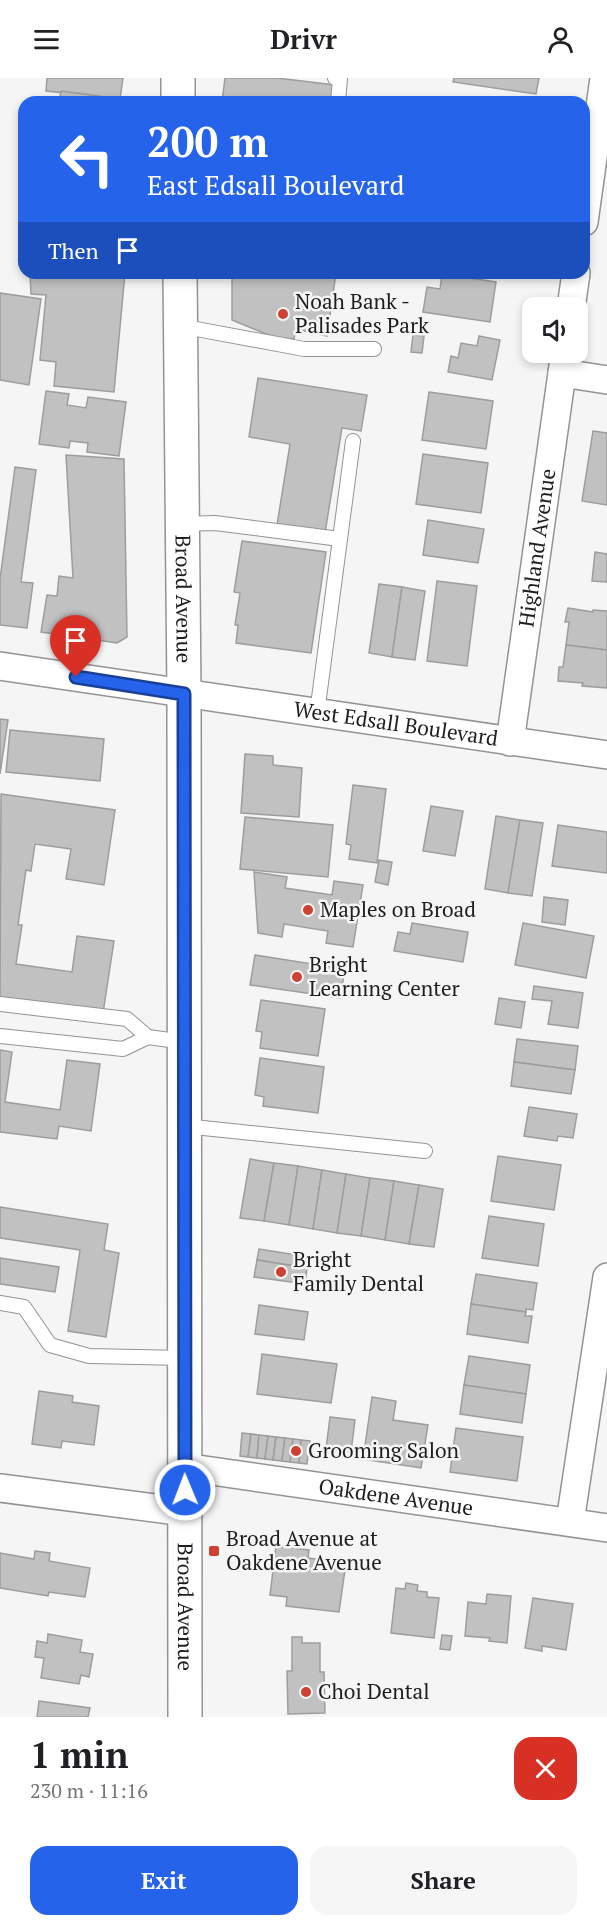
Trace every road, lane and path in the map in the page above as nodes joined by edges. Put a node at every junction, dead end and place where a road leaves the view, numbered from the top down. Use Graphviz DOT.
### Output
graph roads {
  1 [pos="178,78"];
  2 [pos="334,78"];
  3 [pos="604,78"];
  4 [pos="178,96"];
  5 [pos="339,96"];
  6 [pos="590,179"];
  7 [pos="180,279"];
  8 [pos="575,279"];
  9 [pos="573,297"];
  10 [pos="180,326"];
  11 [pos="374,349"];
  12 [pos="564,363"];
  13 [pos="607,380"];
  14 [pos="353,441"];
  15 [pos="182,524"];
  16 [pos="340,539"];
  17 [pos="0,666"];
  18 [pos="184,694"];
  19 [pos="316,713"];
  20 [pos="510,742"];
  21 [pos="607,755"];
  22 [pos="0,1004"];
  23 [pos="0,1036"];
  24 [pos="148,1037"];
  25 [pos="184,1042"];
  26 [pos="184,1126"];
  27 [pos="425,1151"];
  28 [pos="607,1276"];
  29 [pos="0,1303"];
  30 [pos="184,1358"];
  31 [pos="184,1467"];
  32 [pos="0,1488"];
  33 [pos="185,1512"];
  34 [pos="570,1522"];
  35 [pos="607,1527"];
  36 [pos="185,1717"];
  1 -- 4 [label="main road"];
  2 -- 5 [label="lane"];
  3 -- 6 [label="street"];
  7 -- 10 [label="main road, Broad Avenue"];
  8 -- 9 [label="street"];
  10 -- 11 [label="lane"];
  10 -- 15 [label="main road, Broad Avenue"];
  12 -- 13 [label="street"];
  12 -- 20 [label="street, Highland Avenue"];
  14 -- 16 [label="lane"];
  15 -- 16 [label="lane"];
  15 -- 18 [label="main road, Broad Avenue"];
  16 -- 19 [label="lane"];
  17 -- 18 [label="street, West Edsall Boulevard"];
  18 -- 19 [label="street, West Edsall Boulevard"];
  18 -- 25 [label="main road, Broad Avenue"];
  19 -- 20 [label="street, West Edsall Boulevard"];
  20 -- 21 [label="street, West Edsall Boulevard"];
  22 -- 24 [label="lane"];
  23 -- 24 [label="lane"];
  24 -- 25 [label="lane"];
  25 -- 26 [label="main road, Broad Avenue"];
  26 -- 27 [label="lane"];
  26 -- 30 [label="main road, Broad Avenue"];
  28 -- 34 [label="street"];
  29 -- 30 [label="lane"];
  30 -- 31 [label="main road, Broad Avenue"];
  31 -- 33 [label="main road, Broad Avenue"];
  31 -- 34 [label="street, Oakdene Avenue"];
  32 -- 33 [label="street"];
  33 -- 36 [label="main road, Broad Avenue"];
  34 -- 35 [label="street, Oakdene Avenue"];
}
